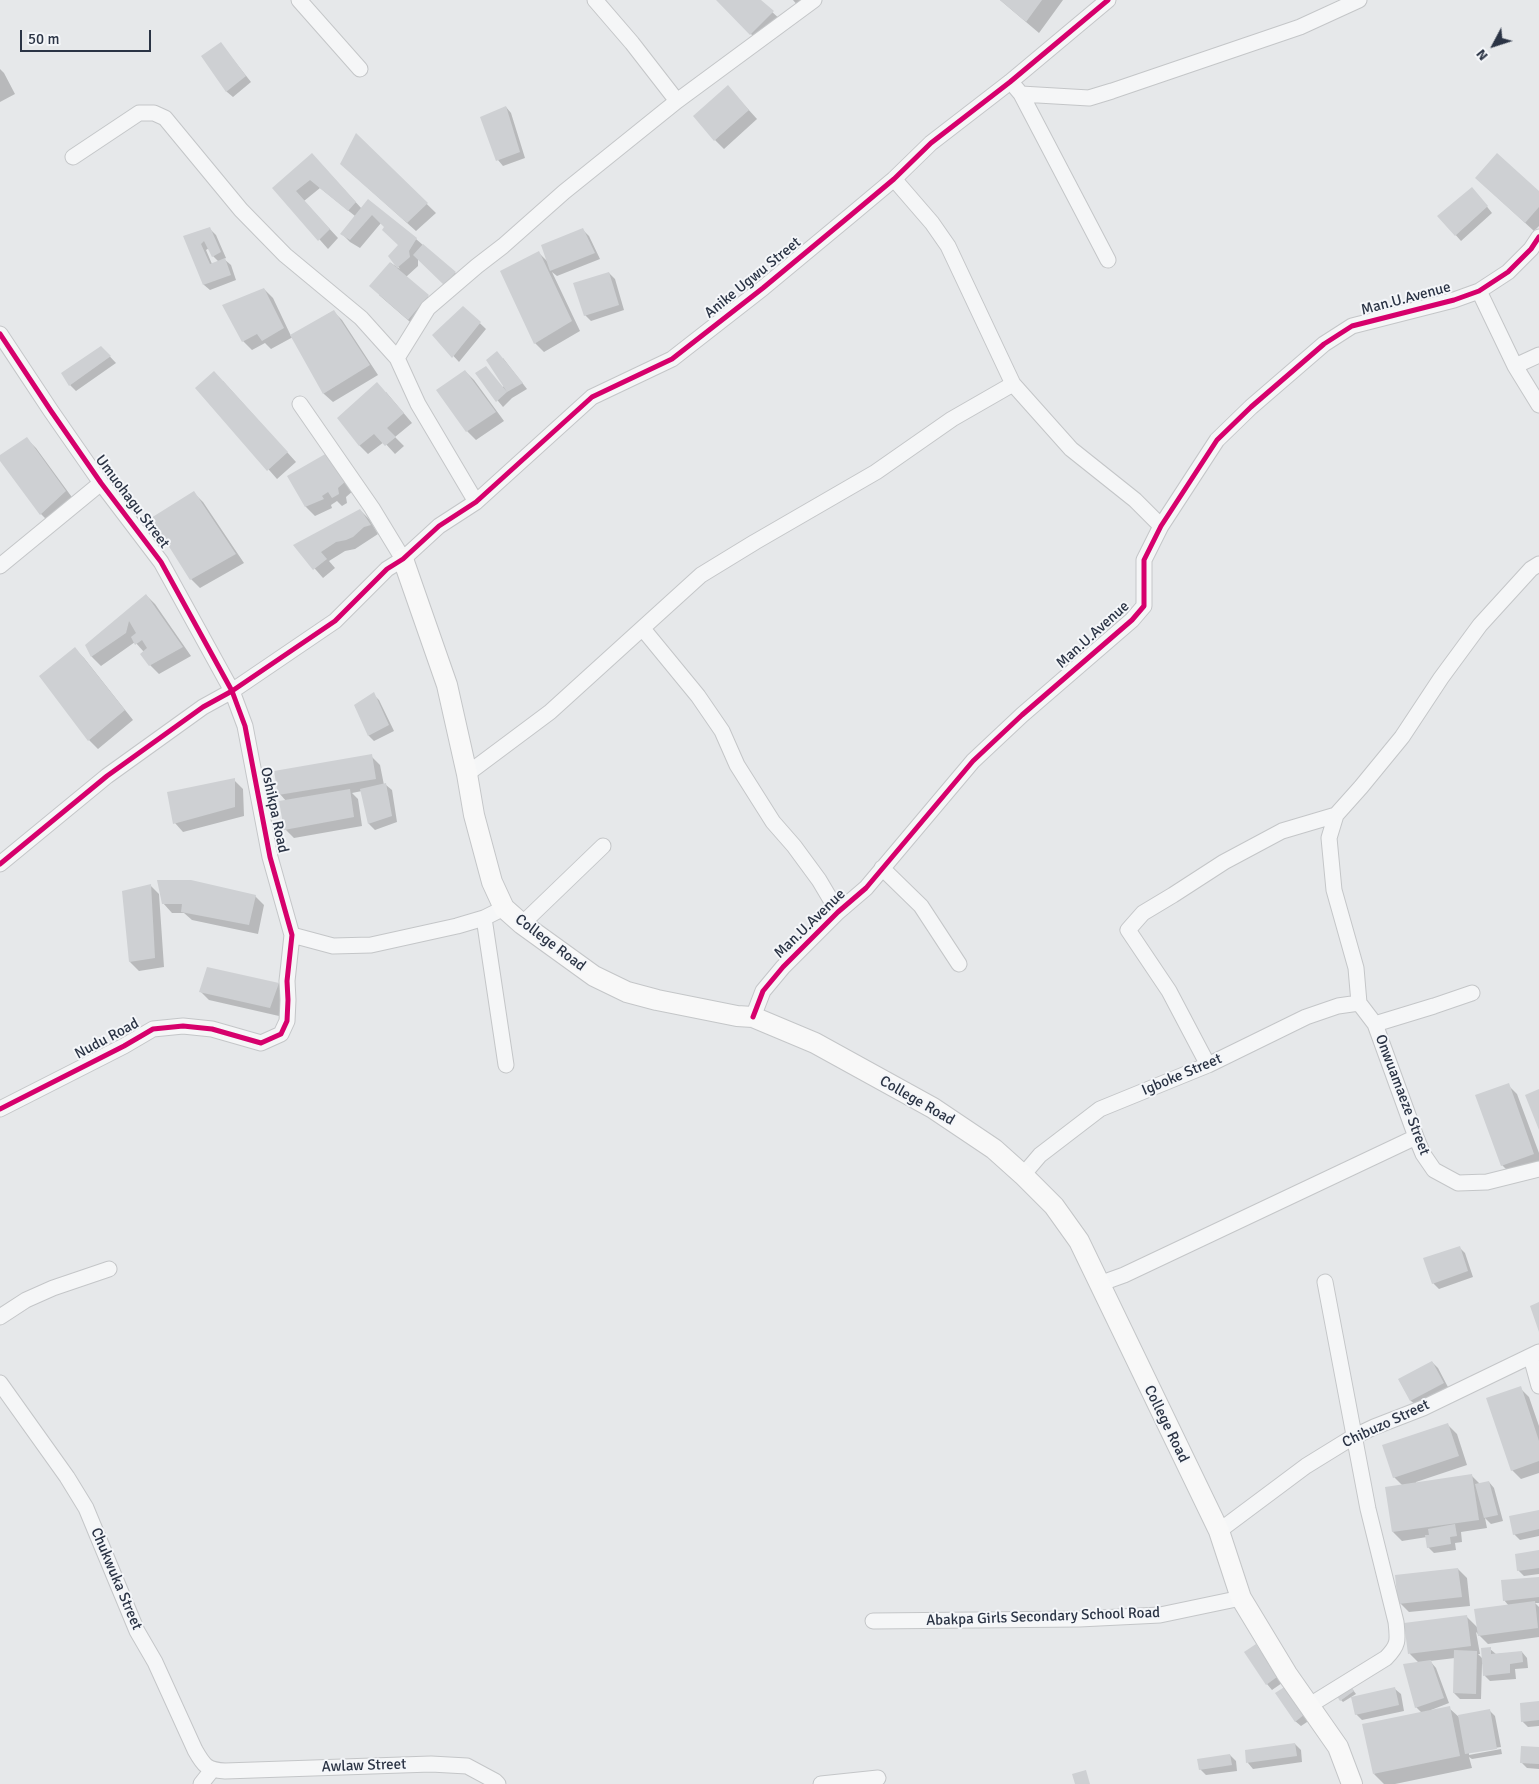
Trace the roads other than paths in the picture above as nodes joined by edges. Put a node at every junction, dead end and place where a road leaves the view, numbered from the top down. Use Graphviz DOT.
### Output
graph roads {
  1 [pos="299,0"];
  2 [pos="594,0"];
  3 [pos="814,0"];
  4 [pos="1108,0"];
  5 [pos="1359,0"];
  6 [pos="360,69"];
  7 [pos="1010,82"];
  8 [pos="1021,94"];
  9 [pos="677,101"];
  10 [pos="73,157"];
  11 [pos="894,179"];
  12 [pos="1539,237"];
  13 [pos="1108,260"];
  14 [pos="1479,291"];
  15 [pos="0,334"];
  16 [pos="1539,355"];
  17 [pos="397,358"];
  18 [pos="1515,366"];
  19 [pos="1013,384"];
  20 [pos="300,404"];
  21 [pos="1539,405"];
  22 [pos="101,483"];
  23 [pos="476,502"];
  24 [pos="1161,526"];
  25 [pos="403,559"];
  26 [pos="1539,564"];
  27 [pos="0,566"];
  28 [pos="643,629"];
  29 [pos="232,691"];
  30 [pos="467,774"];
  31 [pos="1336,815"];
  32 [pos="603,846"];
  33 [pos="0,864"];
  34 [pos="882,868"];
  35 [pos="504,908"];
  36 [pos="838,912"];
  37 [pos="484,918"];
  38 [pos="522,924"];
  39 [pos="292,935"];
  40 [pos="959,964"];
  41 [pos="1472,993"];
  42 [pos="1359,1003"];
  43 [pos="753,1017"];
  44 [pos="1375,1024"];
  45 [pos="506,1065"];
  46 [pos="1208,1065"];
  47 [pos="0,1109"];
  48 [pos="1416,1137"];
  49 [pos="1539,1168"];
  50 [pos="1023,1175"];
  51 [pos="109,1269"];
  52 [pos="1325,1282"];
  53 [pos="1099,1284"];
  54 [pos="0,1317"];
  55 [pos="1535,1354"];
  56 [pos="0,1383"];
  57 [pos="1539,1386"];
  58 [pos="1353,1437"];
  59 [pos="1219,1531"];
  60 [pos="1241,1598"];
  61 [pos="873,1621"];
  62 [pos="1310,1705"];
  63 [pos="219,1771"];
  64 [pos="878,1778"];
  65 [pos="201,1784"];
  66 [pos="498,1784"];
  67 [pos="821,1784"];
  68 [pos="1352,1784"];
  1 -- 6 [label="street"];
  2 -- 9 [label="street"];
  3 -- 9 [label="street"];
  4 -- 7 [label="street, Anike Ugwu Street"];
  5 -- 8 [label="street"];
  7 -- 8 [label="street"];
  7 -- 11 [label="street, Anike Ugwu Street"];
  8 -- 13 [label="street"];
  9 -- 17 [label="street"];
  10 -- 17 [label="street"];
  11 -- 19 [label="street"];
  11 -- 23 [label="street, Anike Ugwu Street"];
  12 -- 14 [label="street, Man.U.Avenue"];
  14 -- 18 [label="street"];
  14 -- 24 [label="street, Man.U.Avenue"];
  15 -- 22 [label="street, Umuohagu Street"];
  16 -- 18 [label="street"];
  17 -- 23 [label="street"];
  18 -- 21 [label="street"];
  19 -- 24 [label="street"];
  19 -- 28 [label="street"];
  20 -- 25 [label="street"];
  22 -- 27 [label="street"];
  22 -- 29 [label="street, Umuohagu Street"];
  23 -- 25 [label="street, Anike Ugwu Street"];
  24 -- 34 [label="street, Man.U.Avenue"];
  25 -- 29 [label="street, Anike Ugwu Street"];
  25 -- 30 [label="main road, College Road"];
  26 -- 31 [label="street"];
  28 -- 30 [label="street"];
  28 -- 36 [label="street"];
  29 -- 33 [label="street, Anike Ugwu Street"];
  29 -- 39 [label="street, Oshikpa Road"];
  30 -- 35 [label="main road, College Road"];
  31 -- 42 [label="street"];
  31 -- 46 [label="street"];
  32 -- 38 [label="street"];
  34 -- 36 [label="street, Man.U.Avenue"];
  34 -- 40 [label="street"];
  35 -- 37 [label="street"];
  35 -- 38 [label="main road, College Road"];
  36 -- 43 [label="street, Man.U.Avenue"];
  37 -- 39 [label="street"];
  37 -- 45 [label="street"];
  38 -- 43 [label="main road, College Road"];
  39 -- 47 [label="street, Nudu Road"];
  41 -- 44 [label="street"];
  42 -- 44 [label="street, Onwuamaeze Street"];
  42 -- 46 [label="street, Igboke Street"];
  43 -- 50 [label="main road, College Road"];
  44 -- 48 [label="street, Onwuamaeze Street"];
  46 -- 50 [label="street, Igboke Street"];
  48 -- 49 [label="street, Onwuamaeze Street"];
  48 -- 53 [label="street"];
  50 -- 53 [label="main road, College Road"];
  51 -- 54 [label="street"];
  52 -- 58 [label="street"];
  53 -- 59 [label="main road, College Road"];
  55 -- 57 [label="street"];
  55 -- 58 [label="street, Chibuzo Street"];
  56 -- 63 [label="street, Chukwuka Street"];
  58 -- 59 [label="street, Chibuzo Street"];
  58 -- 62 [label="street"];
  59 -- 60 [label="main road, College Road"];
  60 -- 61 [label="street, Abakpa Girls Secondary School Road"];
  60 -- 62 [label="main road, College Road"];
  62 -- 68 [label="main road, College Road"];
  63 -- 65 [label="street"];
  63 -- 66 [label="street, Awlaw Street"];
  64 -- 67 [label="street"];
}
